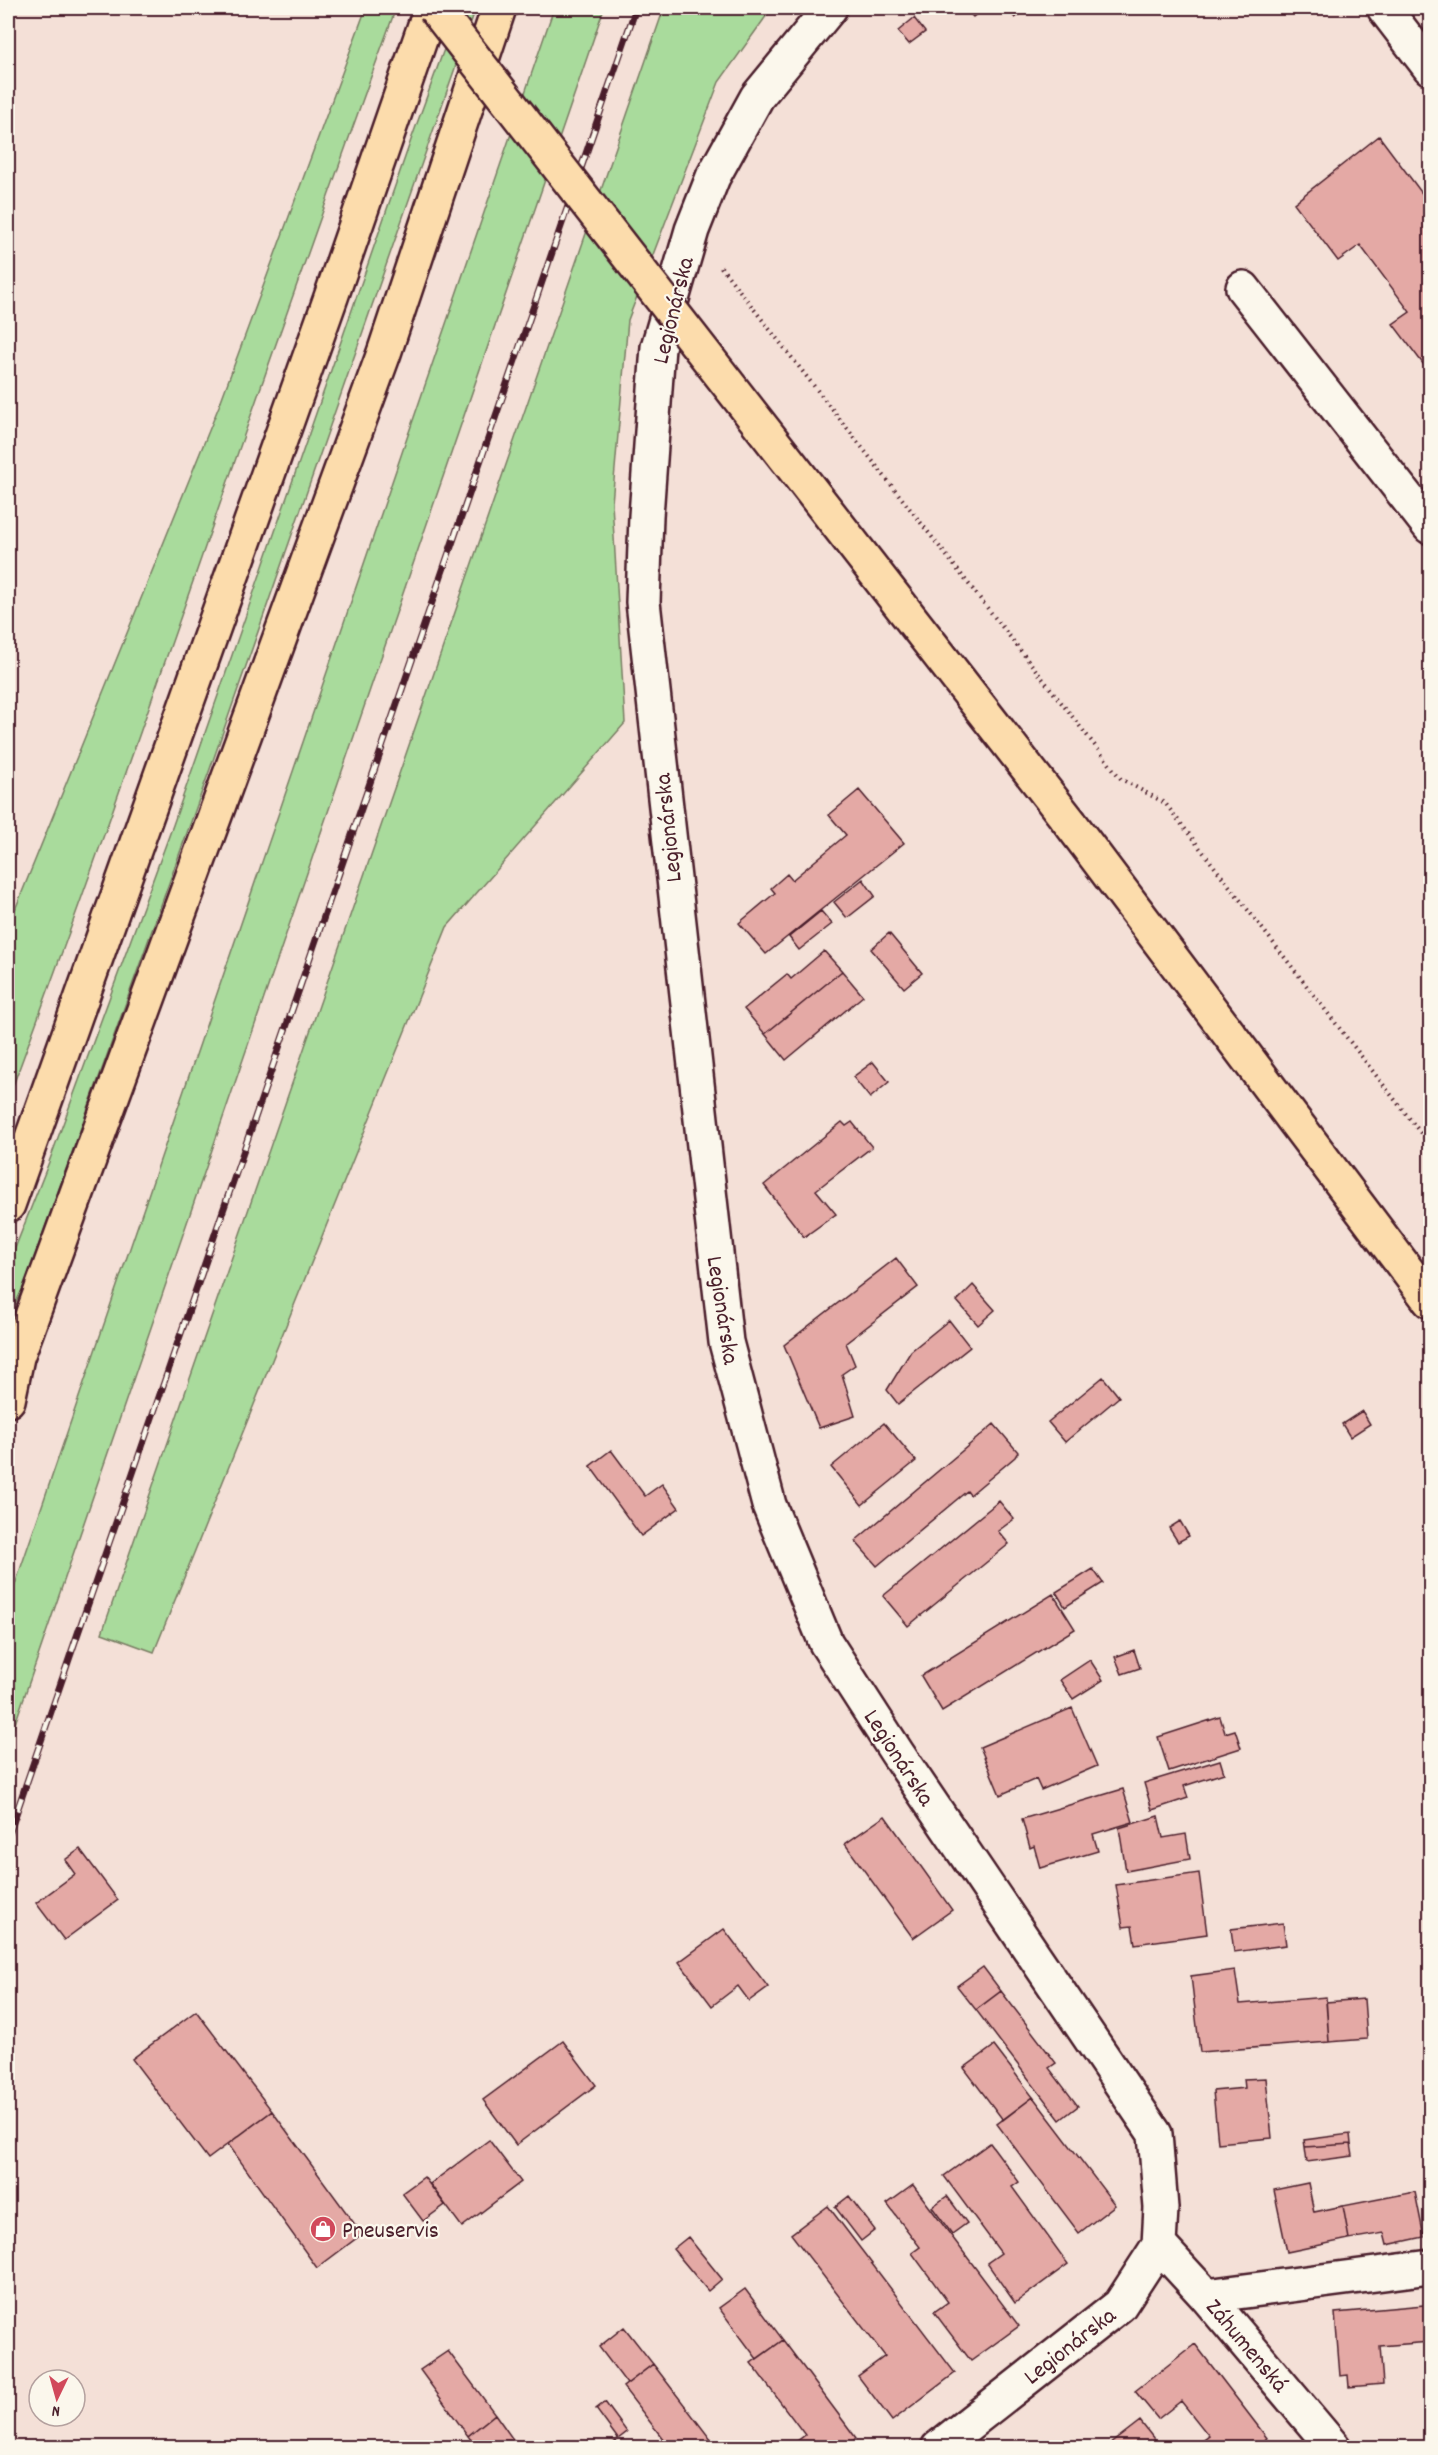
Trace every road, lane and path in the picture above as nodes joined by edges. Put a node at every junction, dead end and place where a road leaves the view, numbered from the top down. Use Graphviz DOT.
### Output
graph roads {
  1 [pos="431,8"];
  2 [pos="435,8"];
  3 [pos="499,8"];
  4 [pos="830,8"];
  5 [pos="1384,8"];
  6 [pos="1424,47"];
  7 [pos="692,231"];
  8 [pos="1243,288"];
  9 [pos="1431,527"];
  10 [pos="1431,1145"];
  11 [pos="8,1205"];
  12 [pos="1431,1301"];
  13 [pos="12,1365"];
  14 [pos="8,1400"];
  15 [pos="1159,2245"];
  16 [pos="1431,2267"];
  17 [pos="1206,2296"];
  18 [pos="938,2448"];
  19 [pos="1334,2448"];
  1 -- 11 [label="main road"];
  2 -- 12 [label="main road, bridge"];
  3 -- 13 [label="main road"];
  4 -- 7 [label="street, Legionárska"];
  5 -- 6 [label="street"];
  7 -- 10 [label="path"];
  7 -- 15 [label="street, Legionárska"];
  8 -- 9 [label="street"];
  13 -- 14 [label="main road"];
  15 -- 17 [label="street, Záhumenská"];
  15 -- 18 [label="street, Legionárska"];
  16 -- 17 [label="street"];
  17 -- 19 [label="street, Záhumenská"];
}
